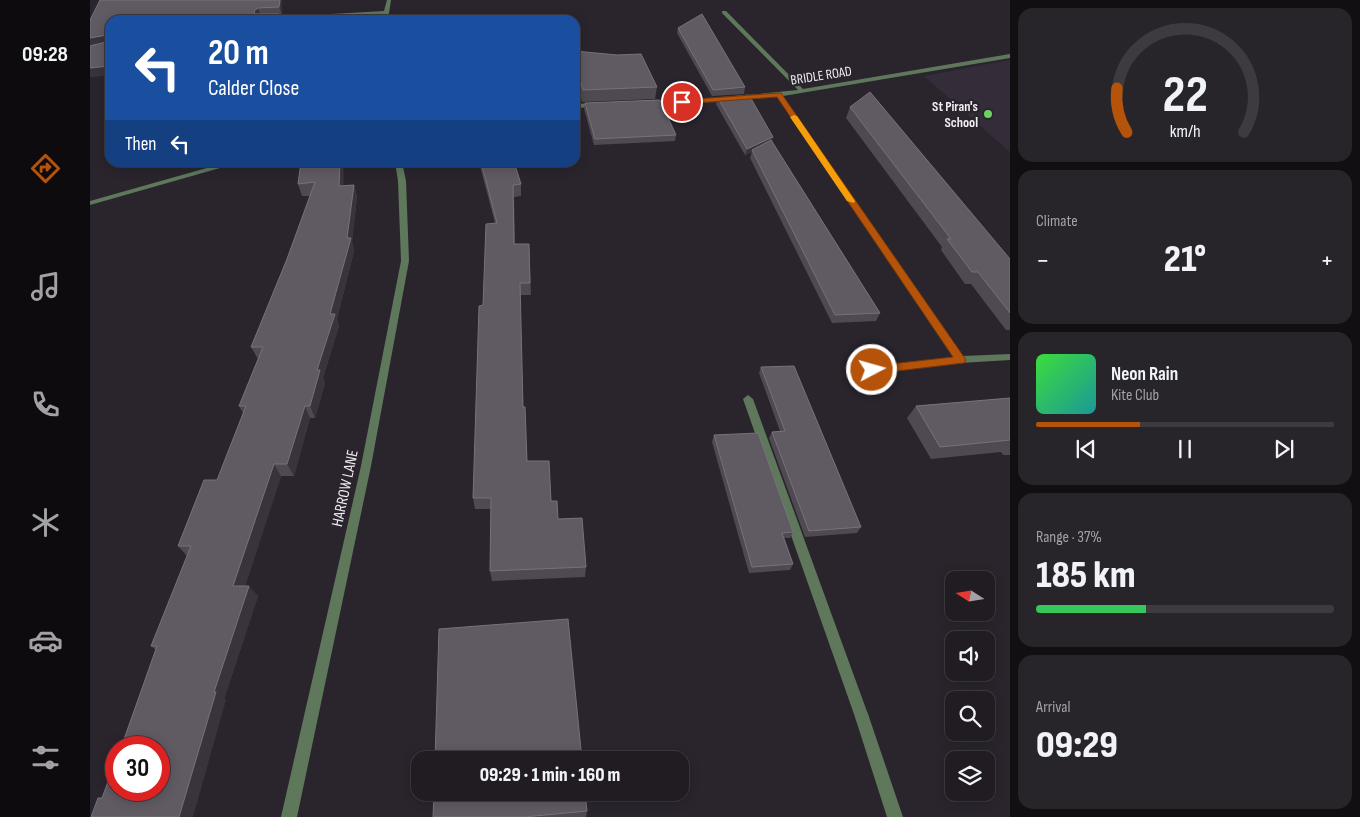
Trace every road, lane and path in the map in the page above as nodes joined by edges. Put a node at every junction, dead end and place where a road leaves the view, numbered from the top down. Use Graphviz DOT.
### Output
graph roads {
  1 [pos="389,0"];
  2 [pos="385,12"];
  3 [pos="724,12"];
  4 [pos="338,15"];
  5 [pos="385,15"];
  6 [pos="1010,56"];
  7 [pos="803,92"];
  8 [pos="779,95"];
  9 [pos="642,103"];
  10 [pos="604,105"];
  11 [pos="580,106"];
  12 [pos="220,167"];
  13 [pos="399,167"];
  14 [pos="90,202"];
  15 [pos="1010,357"];
  16 [pos="960,360"];
  17 [pos="872,370"];
  18 [pos="748,399"];
  19 [pos="289,817"];
  20 [pos="895,817"];
  1 -- 2 [label="street"];
  2 -- 4 [label="street"];
  2 -- 5 [label="street"];
  3 -- 7 [label="street"];
  6 -- 7 [label="street, BRIDLE ROAD"];
  7 -- 8 [label="street, BRIDLE ROAD"];
  8 -- 9 [label="street, BRIDLE ROAD"];
  8 -- 16 [label="street"];
  10 -- 11 [label="street"];
  12 -- 14 [label="street"];
  13 -- 19 [label="street, HARROW LANE"];
  15 -- 16 [label="street"];
  16 -- 17 [label="street"];
  18 -- 20 [label="street"];
}
